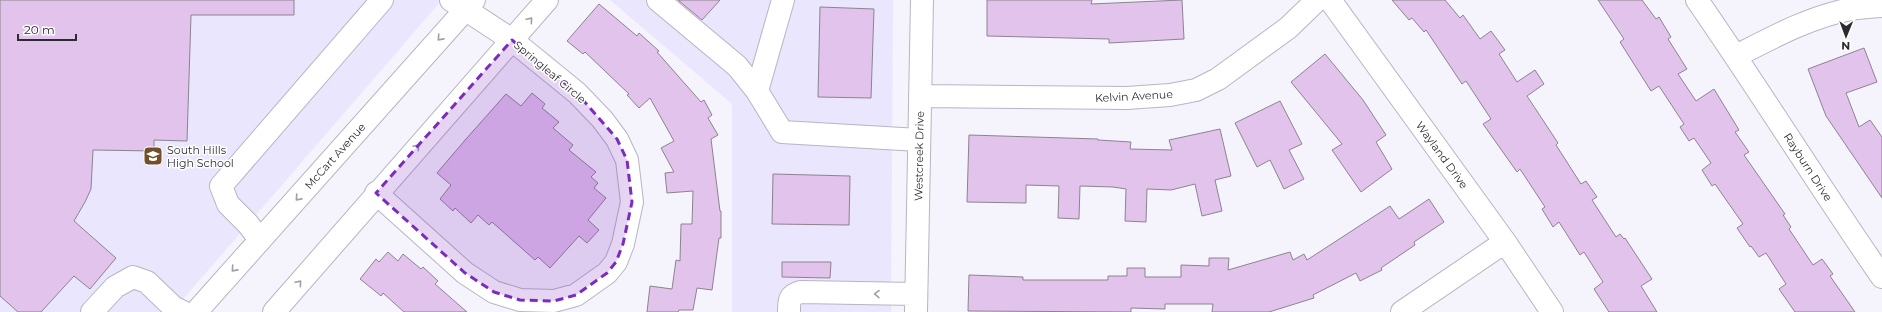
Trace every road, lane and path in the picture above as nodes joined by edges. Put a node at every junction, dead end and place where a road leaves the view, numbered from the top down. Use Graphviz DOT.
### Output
graph roads {
  1 [pos="382,0"];
  2 [pos="547,0"];
  3 [pos="658,0"];
  4 [pos="783,0"];
  5 [pos="922,0"];
  6 [pos="1317,0"];
  7 [pos="1330,0"];
  8 [pos="1697,0"];
  9 [pos="464,3"];
  10 [pos="1882,6"];
  11 [pos="512,40"];
  12 [pos="1736,56"];
  13 [pos="757,91"];
  14 [pos="920,96"];
  15 [pos="919,140"];
  16 [pos="376,194"];
  17 [pos="260,240"];
  18 [pos="1505,242"];
  19 [pos="1882,277"];
  20 [pos="916,303"];
  21 [pos="570,304"];
  22 [pos="92,312"];
  23 [pos="183,312"];
  24 [pos="196,312"];
  25 [pos="274,312"];
  26 [pos="789,312"];
  27 [pos="1402,312"];
  28 [pos="1552,312"];
  1 -- 17 [label="street"];
  11 -- 2 [label="street, one-way"];
  3 -- 13 [label="street"];
  4 -- 13 [label="street"];
  5 -- 14 [label="street, Westcreek Drive"];
  6 -- 14 [label="street, Kelvin Avenue"];
  7 -- 18 [label="street, Wayland Drive"];
  8 -- 12 [label="street, Rayburn Drive"];
  9 -- 11 [label="street, Springleaf Circle"];
  9 -- 17 [label="street, McCart Avenue, one-way"];
  10 -- 12 [label="street"];
  16 -- 11 [label="street, one-way"];
  11 -- 21 [label="street, Springleaf Circle"];
  12 -- 19 [label="street, Rayburn Drive"];
  13 -- 15 [label="street"];
  14 -- 15 [label="street, Westcreek Drive"];
  15 -- 20 [label="street, Westcreek Drive"];
  16 -- 21 [label="street, Springleaf Circle"];
  25 -- 16 [label="street, one-way"];
  17 -- 24 [label="street, McCart Avenue, one-way"];
  18 -- 27 [label="street"];
  18 -- 28 [label="street, Wayland Drive"];
  20 -- 26 [label="street, one-way"];
  22 -- 23 [label="street"];
}
